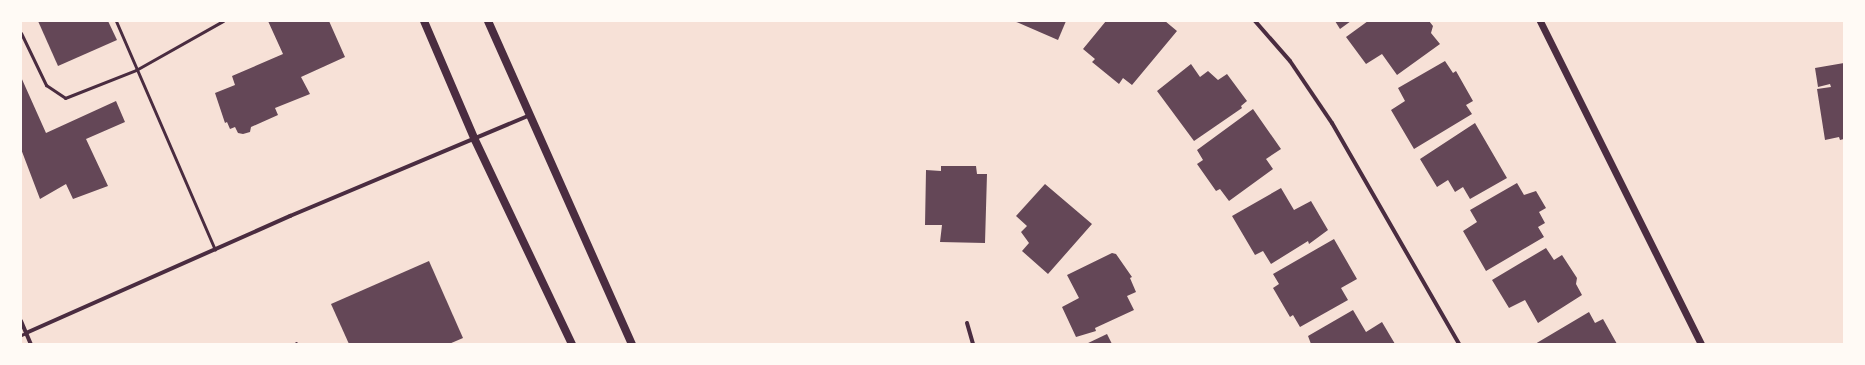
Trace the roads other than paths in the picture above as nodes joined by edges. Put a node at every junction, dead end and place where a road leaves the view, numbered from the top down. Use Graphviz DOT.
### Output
graph roads {
  1 [pos="116,21"];
  2 [pos="223,21"];
  3 [pos="424,21"];
  4 [pos="488,21"];
  5 [pos="1256,21"];
  6 [pos="1540,21"];
  7 [pos="21,33"];
  8 [pos="136,70"];
  9 [pos="528,116"];
  10 [pos="475,140"];
  11 [pos="215,250"];
  12 [pos="21,321"];
  13 [pos="967,323"];
  14 [pos="26,333"];
  15 [pos="21,335"];
  16 [pos="31,344"];
  17 [pos="572,344"];
  18 [pos="632,344"];
  19 [pos="973,344"];
  20 [pos="1459,344"];
  21 [pos="1702,344"];
  1 -- 8 [label="lane"];
  2 -- 8 [label="lane"];
  3 -- 10 [label="main road"];
  4 -- 9 [label="main road"];
  5 -- 20 [label="street"];
  6 -- 21 [label="street"];
  7 -- 8 [label="lane"];
  8 -- 11 [label="lane"];
  9 -- 10 [label="street"];
  9 -- 18 [label="main road"];
  10 -- 11 [label="street"];
  10 -- 17 [label="main road"];
  11 -- 14 [label="street"];
  12 -- 14 [label="street"];
  13 -- 19 [label="street"];
  14 -- 15 [label="lane"];
  14 -- 16 [label="street"];
}
